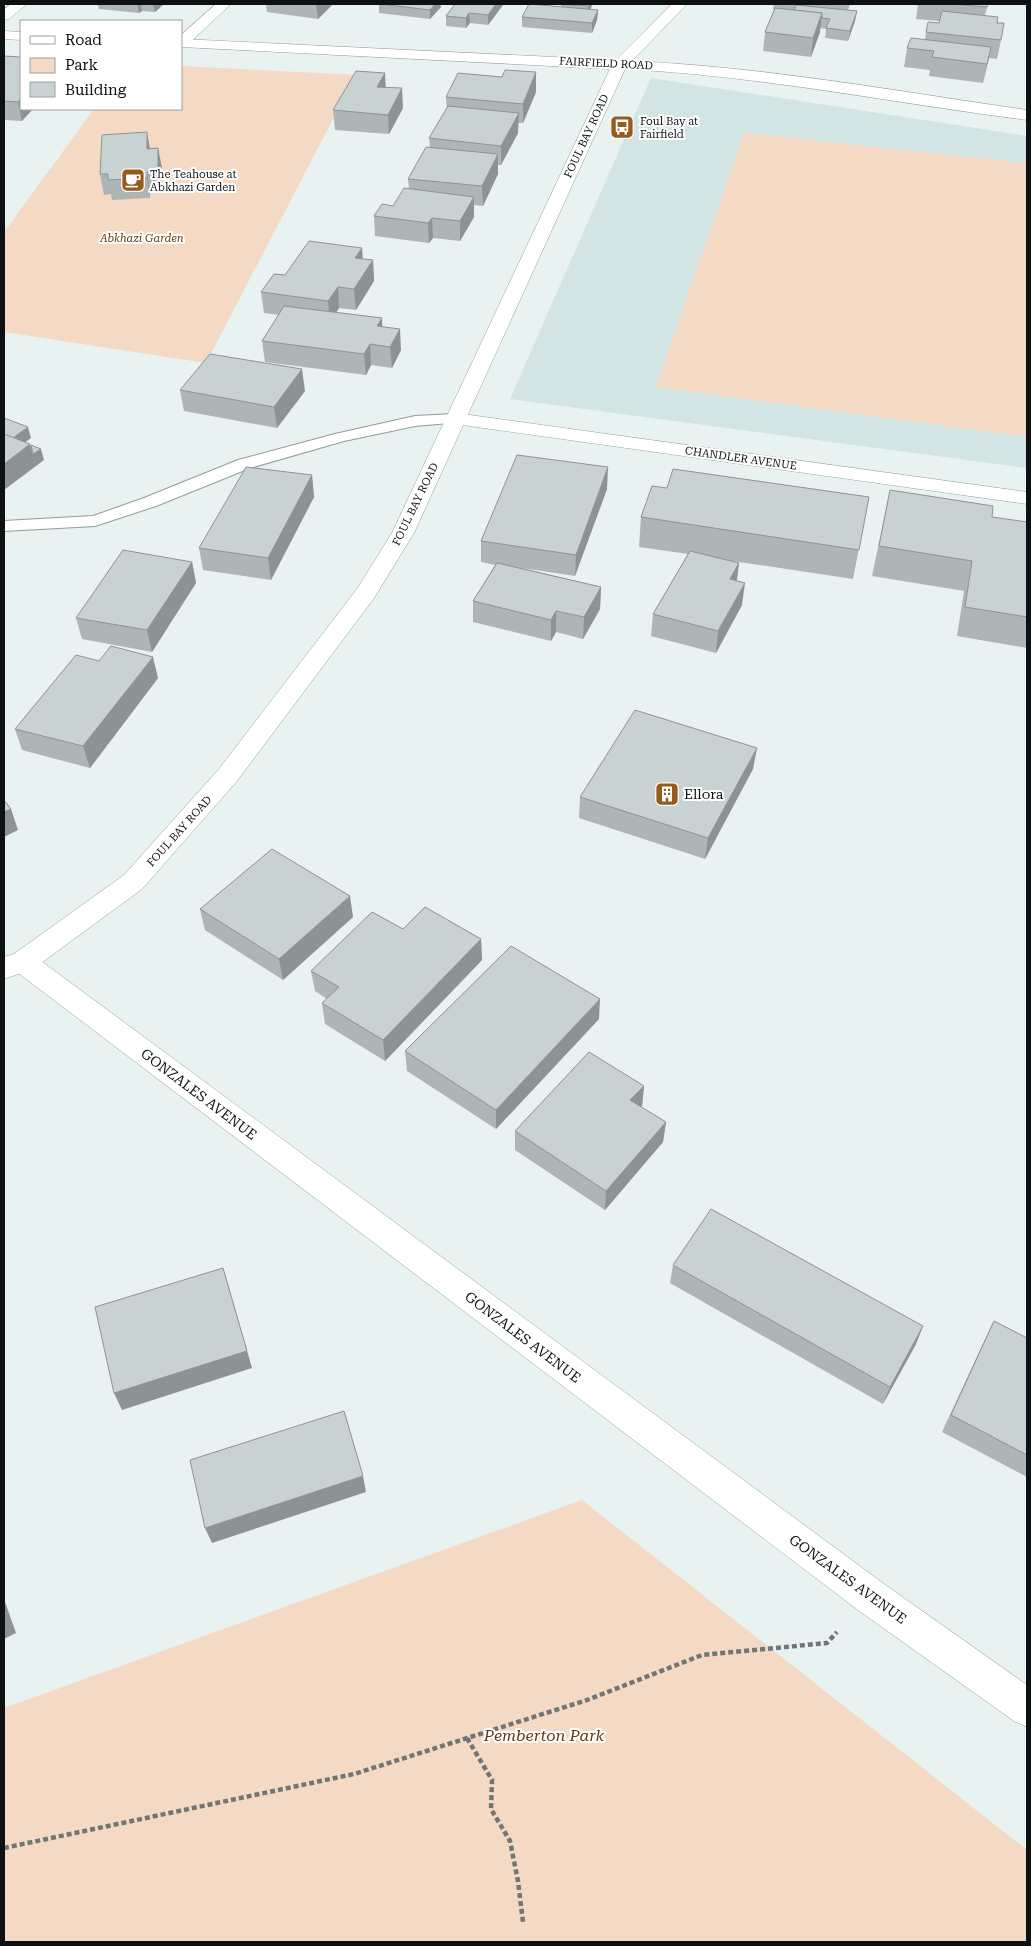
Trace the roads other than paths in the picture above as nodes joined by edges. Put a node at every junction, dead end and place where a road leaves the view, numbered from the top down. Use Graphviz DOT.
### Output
graph roads {
  1 [pos="20,4"];
  2 [pos="224,4"];
  3 [pos="680,4"];
  4 [pos="4,16"];
  5 [pos="4,35"];
  6 [pos="20,36"];
  7 [pos="182,42"];
  8 [pos="182,43"];
  9 [pos="620,64"];
  10 [pos="1027,115"];
  11 [pos="455,419"];
  12 [pos="1027,498"];
  13 [pos="4,526"];
  14 [pos="13,965"];
  15 [pos="1027,1708"];
  1 -- 4 [label="street"];
  2 -- 7 [label="street"];
  3 -- 9 [label="street, FOUL BAY ROAD"];
  5 -- 6 [label="street"];
  8 -- 9 [label="street, FAIRFIELD ROAD"];
  9 -- 10 [label="street, FAIRFIELD ROAD"];
  9 -- 11 [label="street, FOUL BAY ROAD"];
  11 -- 12 [label="street, CHANDLER AVENUE"];
  11 -- 13 [label="lane"];
  11 -- 14 [label="street, FOUL BAY ROAD"];
  14 -- 15 [label="street, GONZALES AVENUE"];
}
